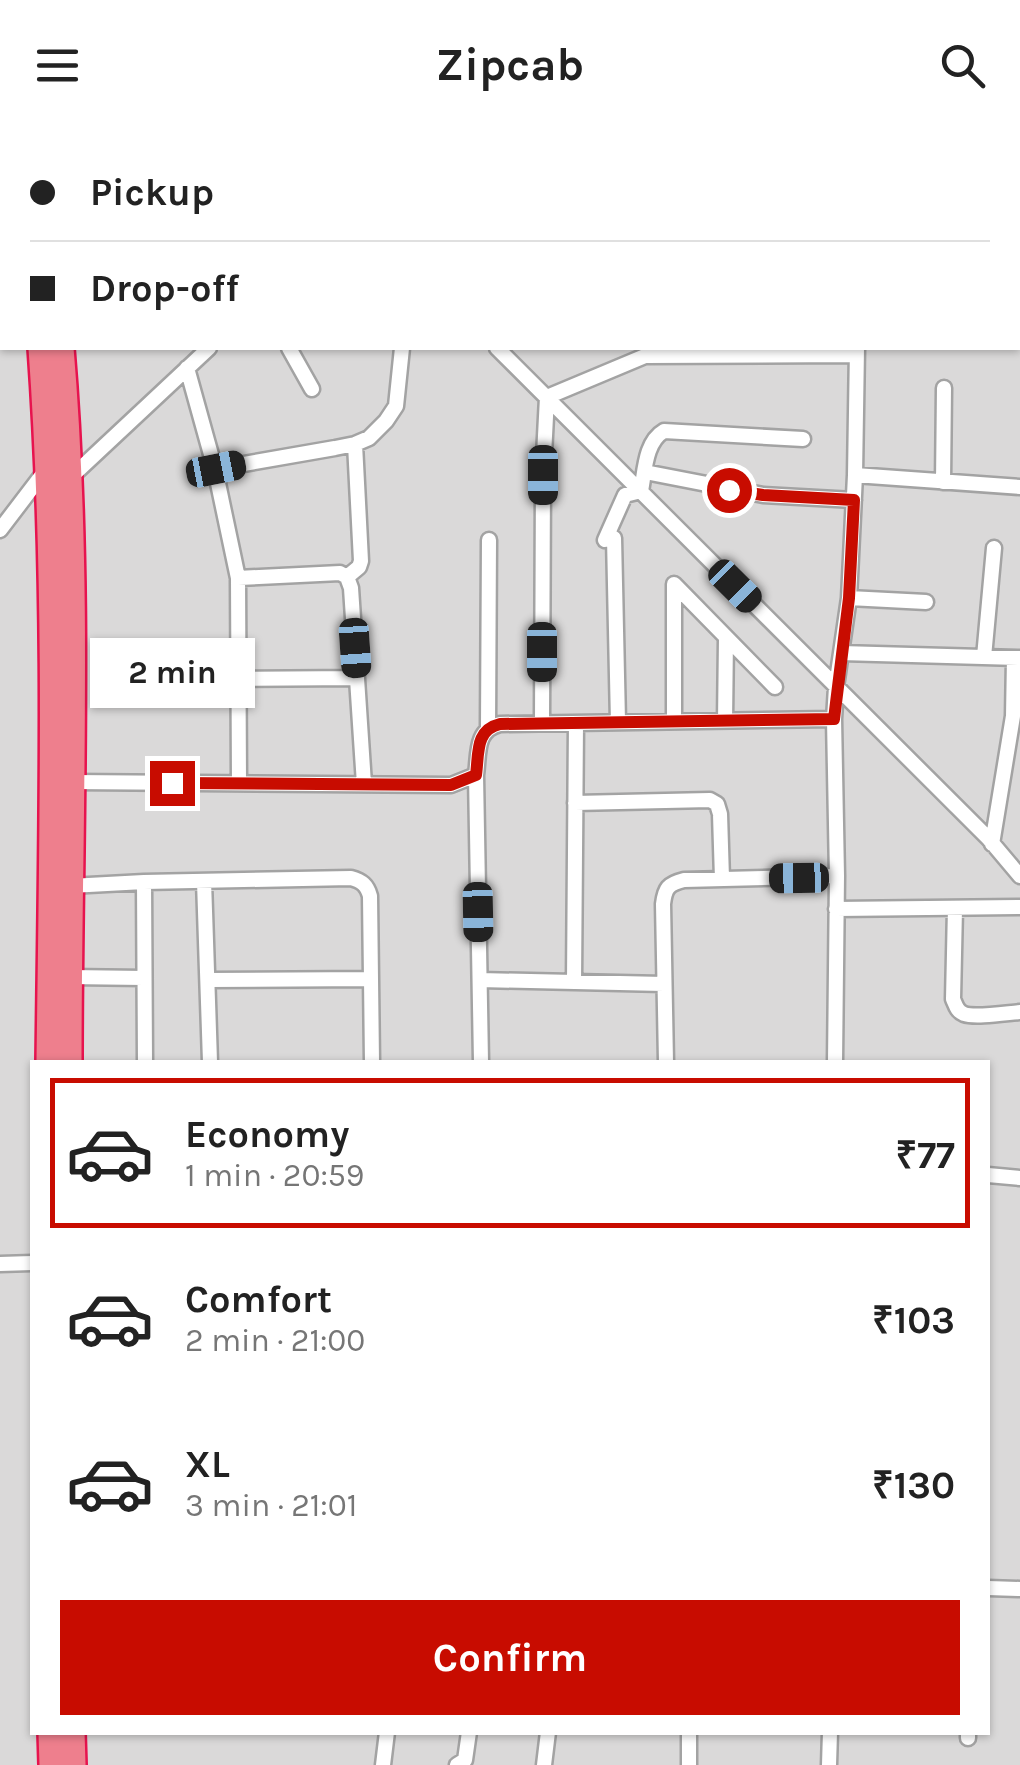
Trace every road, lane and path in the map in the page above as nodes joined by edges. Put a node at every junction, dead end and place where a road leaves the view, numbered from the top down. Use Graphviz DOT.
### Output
graph roads {
  1 [pos="41,350"];
  2 [pos="60,350"];
  3 [pos="207,350"];
  4 [pos="290,350"];
  5 [pos="402,350"];
  6 [pos="499,350"];
  7 [pos="856,351"];
  8 [pos="186,368"];
  9 [pos="944,388"];
  10 [pos="312,389"];
  11 [pos="547,398"];
  12 [pos="803,438"];
  13 [pos="355,444"];
  14 [pos="216,469"];
  15 [pos="60,471"];
  16 [pos="645,472"];
  17 [pos="855,475"];
  18 [pos="943,482"];
  19 [pos="1020,487"];
  20 [pos="641,491"];
  21 [pos="854,500"];
  22 [pos="0,530"];
  23 [pos="489,540"];
  24 [pos="994,548"];
  25 [pos="347,577"];
  26 [pos="238,578"];
  27 [pos="849,598"];
  28 [pos="926,602"];
  29 [pos="726,638"];
  30 [pos="841,653"];
  31 [pos="984,657"];
  32 [pos="1017,658"];
  33 [pos="357,678"];
  34 [pos="238,679"];
  35 [pos="774,687"];
  36 [pos="836,687"];
  37 [pos="834,719"];
  38 [pos="724,720"];
  39 [pos="674,721"];
  40 [pos="618,722"];
  41 [pos="542,723"];
  42 [pos="576,723"];
  43 [pos="488,727"];
  44 [pos="476,775"];
  45 [pos="72,782"];
  46 [pos="239,784"];
  47 [pos="364,784"];
  48 [pos="575,803"];
  49 [pos="992,844"];
  50 [pos="837,876"];
  51 [pos="1020,876"];
  52 [pos="722,879"];
  53 [pos="204,881"];
  54 [pos="144,882"];
  55 [pos="70,886"];
  56 [pos="1020,907"];
  57 [pos="955,908"];
  58 [pos="836,909"];
  59 [pos="69,976"];
  60 [pos="144,978"];
  61 [pos="371,979"];
  62 [pos="208,980"];
  63 [pos="480,980"];
  64 [pos="574,982"];
  65 [pos="664,984"];
  66 [pos="1020,1012"];
  67 [pos="50,1060"];
  68 [pos="68,1060"];
  69 [pos="144,1060"];
  70 [pos="210,1060"];
  71 [pos="372,1060"];
  72 [pos="481,1060"];
  73 [pos="666,1060"];
  74 [pos="835,1060"];
  75 [pos="990,1176"];
  76 [pos="1020,1178"];
  77 [pos="0,1264"];
  78 [pos="30,1264"];
  79 [pos="990,1588"];
  80 [pos="1020,1590"];
  81 [pos="51,1735"];
  82 [pos="72,1735"];
  83 [pos="387,1735"];
  84 [pos="469,1735"];
  85 [pos="548,1735"];
  86 [pos="689,1735"];
  87 [pos="830,1735"];
  88 [pos="52,1765"];
  89 [pos="73,1765"];
  90 [pos="383,1765"];
  91 [pos="457,1765"];
  92 [pos="544,1765"];
  93 [pos="690,1765"];
  94 [pos="830,1765"];
  1 -- 15 [label="highway"];
  2 -- 15 [label="highway"];
  3 -- 8 [label="street"];
  4 -- 10 [label="street"];
  5 -- 13 [label="street"];
  6 -- 11 [label="street"];
  7 -- 11 [label="street"];
  7 -- 17 [label="street"];
  8 -- 14 [label="street"];
  8 -- 15 [label="street"];
  9 -- 18 [label="street"];
  11 -- 20 [label="street"];
  11 -- 41 [label="street"];
  12 -- 16 [label="street"];
  13 -- 14 [label="street"];
  13 -- 25 [label="street"];
  14 -- 26 [label="street"];
  15 -- 22 [label="street"];
  15 -- 45 [label="highway"];
  15 -- 67 [label="highway"];
  16 -- 20 [label="street"];
  16 -- 21 [label="street"];
  17 -- 18 [label="street"];
  17 -- 21 [label="street"];
  18 -- 19 [label="street"];
  20 -- 36 [label="street"];
  20 -- 40 [label="street"];
  21 -- 27 [label="street"];
  23 -- 43 [label="street"];
  24 -- 31 [label="street"];
  25 -- 26 [label="street"];
  25 -- 33 [label="street"];
  26 -- 34 [label="street"];
  27 -- 28 [label="street"];
  27 -- 30 [label="street"];
  29 -- 35 [label="street"];
  29 -- 38 [label="street"];
  29 -- 39 [label="street"];
  30 -- 31 [label="street"];
  30 -- 36 [label="street"];
  31 -- 32 [label="street"];
  32 -- 49 [label="street"];
  33 -- 34 [label="street"];
  33 -- 47 [label="street"];
  34 -- 46 [label="street"];
  36 -- 37 [label="street"];
  36 -- 49 [label="street"];
  37 -- 38 [label="street"];
  37 -- 50 [label="street"];
  38 -- 39 [label="street"];
  39 -- 40 [label="street"];
  40 -- 42 [label="street"];
  41 -- 42 [label="street"];
  41 -- 43 [label="street"];
  42 -- 48 [label="street"];
  43 -- 44 [label="street"];
  44 -- 47 [label="street"];
  44 -- 63 [label="street"];
  45 -- 46 [label="street"];
  45 -- 55 [label="highway"];
  46 -- 47 [label="street"];
  48 -- 52 [label="street"];
  48 -- 64 [label="street"];
  49 -- 51 [label="street"];
  50 -- 52 [label="street"];
  50 -- 58 [label="street"];
  52 -- 65 [label="street"];
  53 -- 54 [label="street"];
  53 -- 61 [label="street"];
  53 -- 62 [label="street"];
  54 -- 55 [label="street"];
  54 -- 60 [label="street"];
  55 -- 59 [label="highway"];
  56 -- 57 [label="street"];
  57 -- 58 [label="street"];
  57 -- 66 [label="street"];
  58 -- 74 [label="street"];
  59 -- 60 [label="street"];
  59 -- 68 [label="highway"];
  60 -- 69 [label="street"];
  61 -- 62 [label="street"];
  61 -- 71 [label="street"];
  62 -- 70 [label="street"];
  63 -- 64 [label="street"];
  63 -- 72 [label="street"];
  64 -- 65 [label="street"];
  65 -- 73 [label="street"];
  75 -- 76 [label="street"];
  77 -- 78 [label="street"];
  79 -- 80 [label="street"];
  81 -- 88 [label="highway"];
  82 -- 89 [label="highway"];
  83 -- 90 [label="street"];
  84 -- 91 [label="street"];
  85 -- 92 [label="street"];
  86 -- 93 [label="street"];
  87 -- 94 [label="street"];
}
